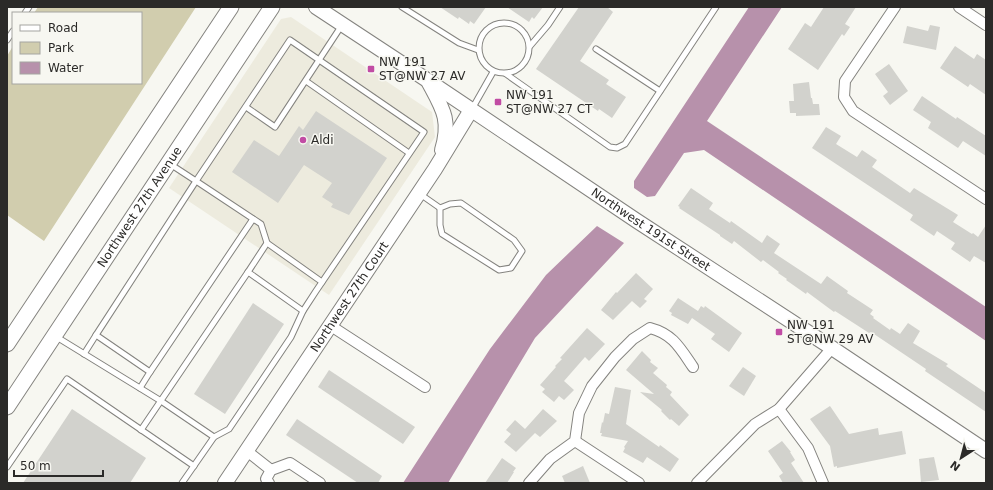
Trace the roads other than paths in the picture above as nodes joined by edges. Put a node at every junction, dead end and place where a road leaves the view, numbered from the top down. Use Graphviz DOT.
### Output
graph roads {
  1 [pos="231,7"];
  2 [pos="272,7"];
  3 [pos="316,7"];
  4 [pos="402,7"];
  5 [pos="560,7"];
  6 [pos="716,7"];
  7 [pos="895,7"];
  8 [pos="959,7"];
  9 [pos="343,25"];
  10 [pos="986,25"];
  11 [pos="530,46"];
  12 [pos="596,49"];
  13 [pos="478,50"];
  14 [pos="319,60"];
  15 [pos="493,72"];
  16 [pos="506,74"];
  17 [pos="427,80"];
  18 [pos="306,81"];
  19 [pos="660,91"];
  20 [pos="246,106"];
  21 [pos="471,110"];
  22 [pos="409,153"];
  23 [pos="169,163"];
  24 [pos="435,169"];
  25 [pos="196,181"];
  26 [pos="419,193"];
  27 [pos="986,199"];
  28 [pos="440,208"];
  29 [pos="253,219"];
  30 [pos="267,243"];
  31 [pos="248,272"];
  32 [pos="322,282"];
  33 [pos="303,311"];
  34 [pos="331,326"];
  35 [pos="54,335"];
  36 [pos="96,335"];
  37 [pos="7,344"];
  38 [pos="832,348"];
  39 [pos="84,354"];
  40 [pos="692,367"];
  41 [pos="150,372"];
  42 [pos="425,387"];
  43 [pos="140,388"];
  44 [pos="161,401"];
  45 [pos="7,407"];
  46 [pos="779,409"];
  47 [pos="141,430"];
  48 [pos="214,436"];
  49 [pos="575,441"];
  50 [pos="246,451"];
  51 [pos="986,451"];
  52 [pos="194,466"];
  53 [pos="7,467"];
  54 [pos="271,470"];
  55 [pos="182,483"];
  56 [pos="225,483"];
  57 [pos="269,483"];
  58 [pos="320,483"];
  59 [pos="529,483"];
  60 [pos="639,483"];
  61 [pos="697,483"];
  62 [pos="823,483"];
  1 -- 37 [label="main road"];
  2 -- 23 [label="main road, Northwest 27th Avenue"];
  3 -- 9 [label="street, Northwest 191st Street"];
  4 -- 13 [label="lane"];
  5 -- 11 [label="lane"];
  6 -- 19 [label="lane"];
  7 -- 27 [label="street"];
  8 -- 10 [label="street"];
  9 -- 14 [label="lane"];
  9 -- 17 [label="street, Northwest 191st Street"];
  11 -- 13 [label="lane"];
  11 -- 16 [label="lane"];
  12 -- 19 [label="lane"];
  13 -- 15 [label="lane"];
  14 -- 18 [label="lane"];
  14 -- 20 [label="lane"];
  14 -- 22 [label="lane"];
  15 -- 16 [label="lane"];
  15 -- 21 [label="lane"];
  16 -- 19 [label="lane"];
  17 -- 21 [label="street, Northwest 191st Street"];
  17 -- 24 [label="street"];
  18 -- 20 [label="lane"];
  18 -- 22 [label="lane"];
  20 -- 25 [label="lane"];
  21 -- 24 [label="street, Northwest 27th Court"];
  21 -- 38 [label="street, Northwest 191st Street"];
  22 -- 32 [label="lane"];
  23 -- 25 [label="lane"];
  23 -- 35 [label="main road, Northwest 27th Avenue"];
  24 -- 26 [label="street, Northwest 27th Court"];
  25 -- 29 [label="lane"];
  25 -- 36 [label="lane"];
  26 -- 28 [label="lane"];
  26 -- 34 [label="street, Northwest 27th Court"];
  28 -- 28 [label="lane"];
  29 -- 30 [label="lane"];
  29 -- 41 [label="lane"];
  30 -- 31 [label="lane"];
  30 -- 32 [label="lane"];
  31 -- 33 [label="lane"];
  31 -- 44 [label="lane"];
  32 -- 33 [label="lane"];
  33 -- 48 [label="lane"];
  34 -- 42 [label="street"];
  34 -- 50 [label="street, Northwest 27th Court"];
  35 -- 39 [label="lane"];
  35 -- 45 [label="main road, Northwest 27th Avenue"];
  36 -- 39 [label="lane"];
  36 -- 41 [label="lane"];
  38 -- 46 [label="street"];
  38 -- 51 [label="street, Northwest 191st Street"];
  39 -- 43 [label="lane"];
  40 -- 49 [label="street"];
  41 -- 43 [label="lane"];
  43 -- 44 [label="lane"];
  44 -- 47 [label="lane"];
  44 -- 48 [label="lane"];
  46 -- 61 [label="street"];
  46 -- 62 [label="street"];
  47 -- 52 [label="lane"];
  47 -- 53 [label="lane"];
  48 -- 52 [label="lane"];
  49 -- 59 [label="street"];
  49 -- 60 [label="street"];
  50 -- 54 [label="street"];
  50 -- 56 [label="street, Northwest 27th Court"];
  52 -- 55 [label="lane"];
  54 -- 57 [label="street"];
  54 -- 58 [label="street"];
}
